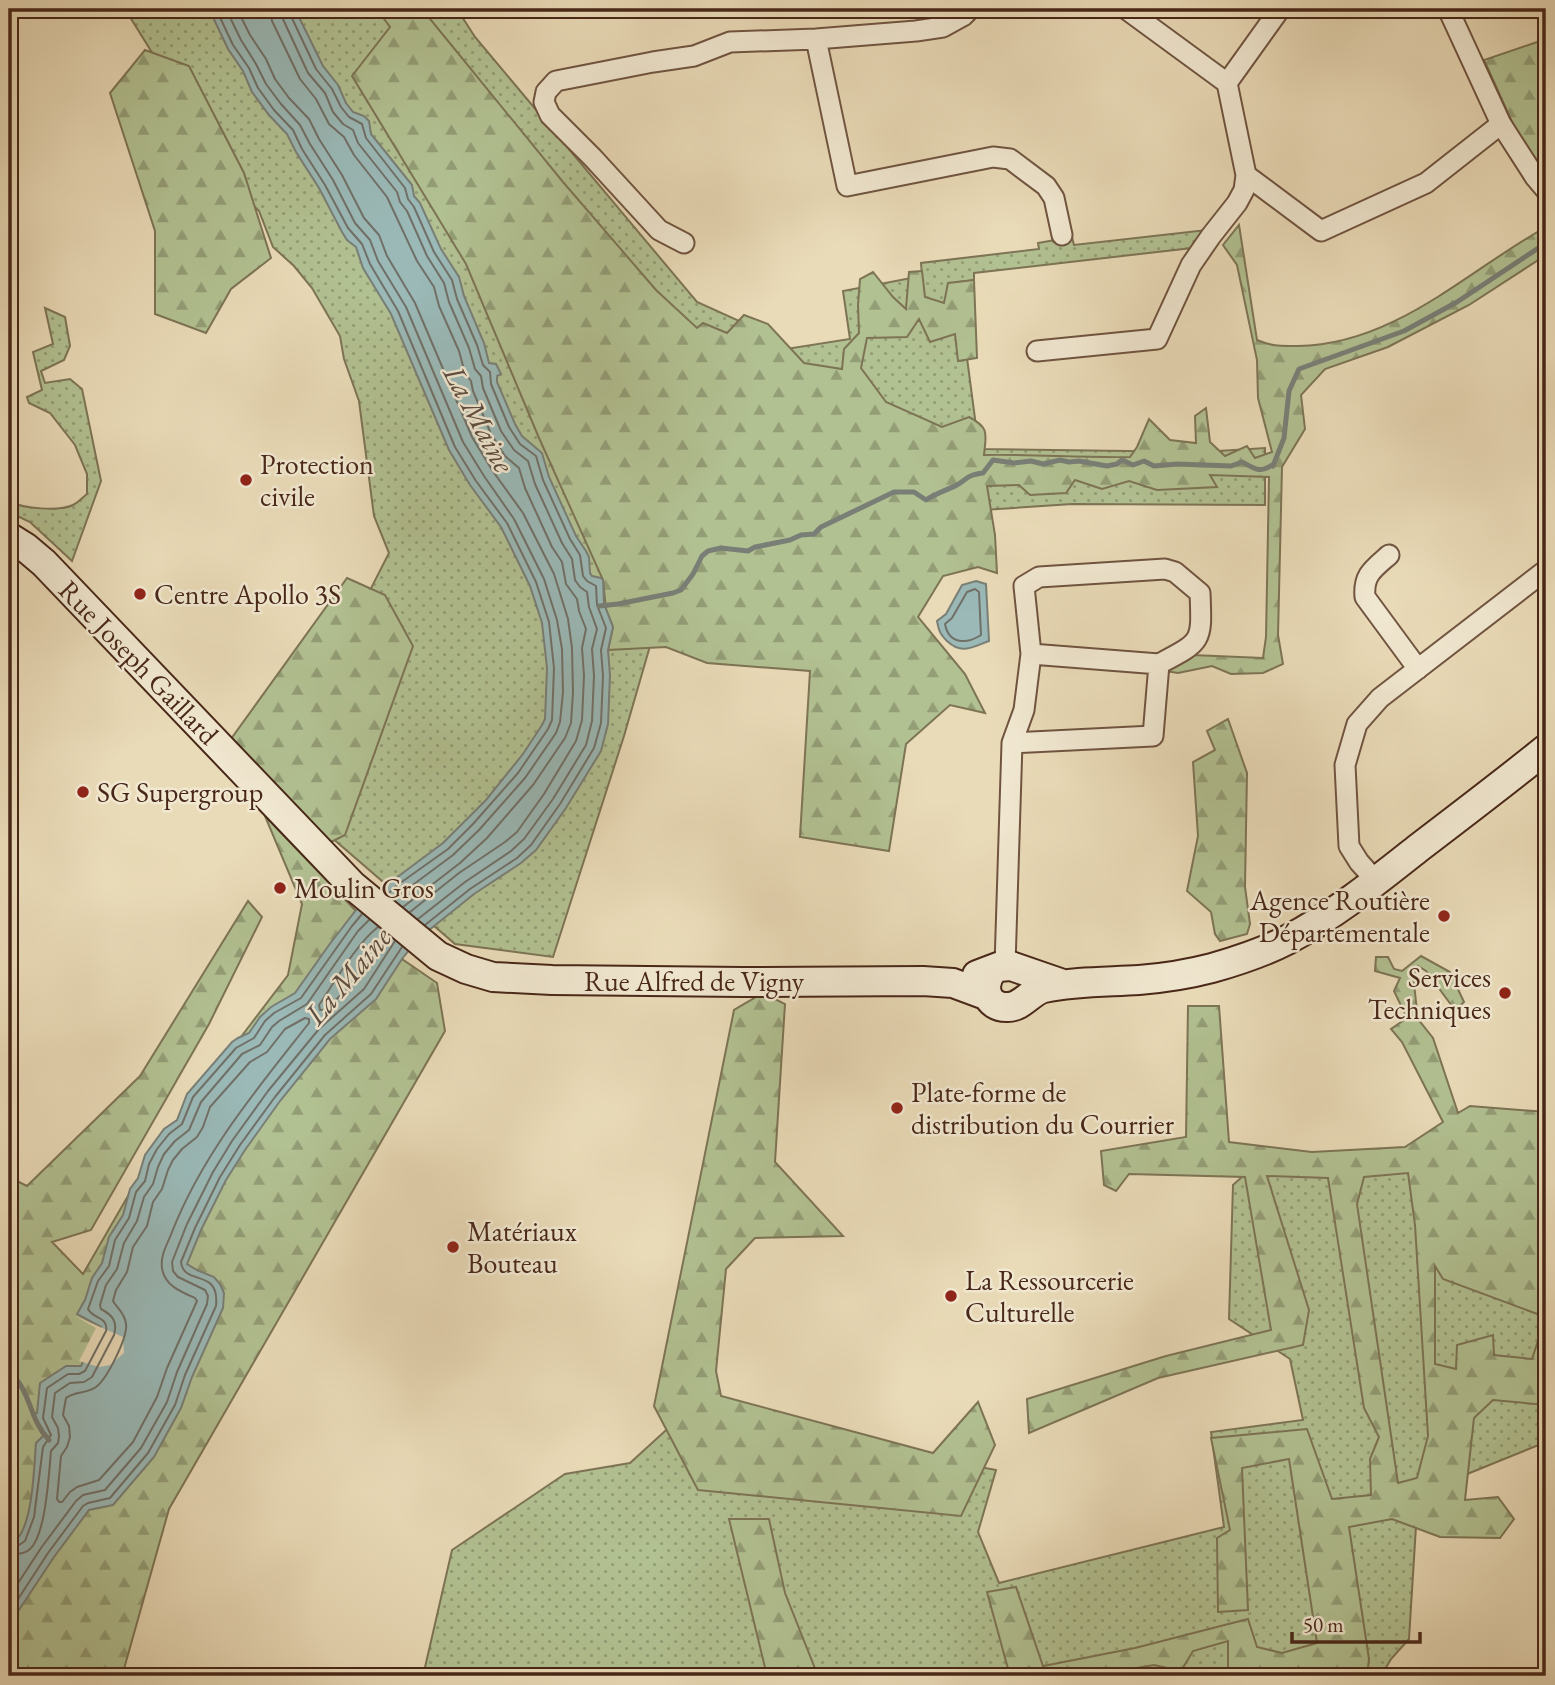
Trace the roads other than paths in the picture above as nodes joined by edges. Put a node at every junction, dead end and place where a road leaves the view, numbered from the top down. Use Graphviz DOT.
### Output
graph roads {
  1 [pos="970,9"];
  2 [pos="1126,9"];
  3 [pos="1280,9"];
  4 [pos="1448,9"];
  5 [pos="816,39"];
  6 [pos="1227,83"];
  7 [pos="1501,124"];
  8 [pos="1245,175"];
  9 [pos="1546,190"];
  10 [pos="1062,235"];
  11 [pos="684,243"];
  12 [pos="1037,351"];
  13 [pos="9,537"];
  14 [pos="1389,555"];
  15 [pos="1546,570"];
  16 [pos="1031,654"];
  17 [pos="1159,664"];
  18 [pos="1418,669"];
  19 [pos="1012,743"];
  20 [pos="1546,749"];
  21 [pos="1376,881"];
  22 [pos="438,956"];
  23 [pos="1001,975"];
  24 [pos="1063,984"];
  1 -- 5 [label="street"];
  2 -- 6 [label="street"];
  3 -- 6 [label="street"];
  4 -- 7 [label="street"];
  5 -- 10 [label="street"];
  5 -- 11 [label="street"];
  6 -- 8 [label="street"];
  7 -- 8 [label="street"];
  7 -- 9 [label="street"];
  8 -- 12 [label="street"];
  13 -- 22 [label="main road, Rue Joseph Gaillard"];
  14 -- 18 [label="street"];
  15 -- 18 [label="street"];
  16 -- 17 [label="street"];
  16 -- 17 [label="street"];
  16 -- 19 [label="street"];
  17 -- 19 [label="street"];
  18 -- 21 [label="street"];
  19 -- 23 [label="street"];
  20 -- 21 [label="main road"];
  21 -- 24 [label="main road"];
  22 -- 23 [label="main road, Rue Alfred de Vigny"];
  23 -- 24 [label="main road"];
  23 -- 24 [label="main road"];
}
